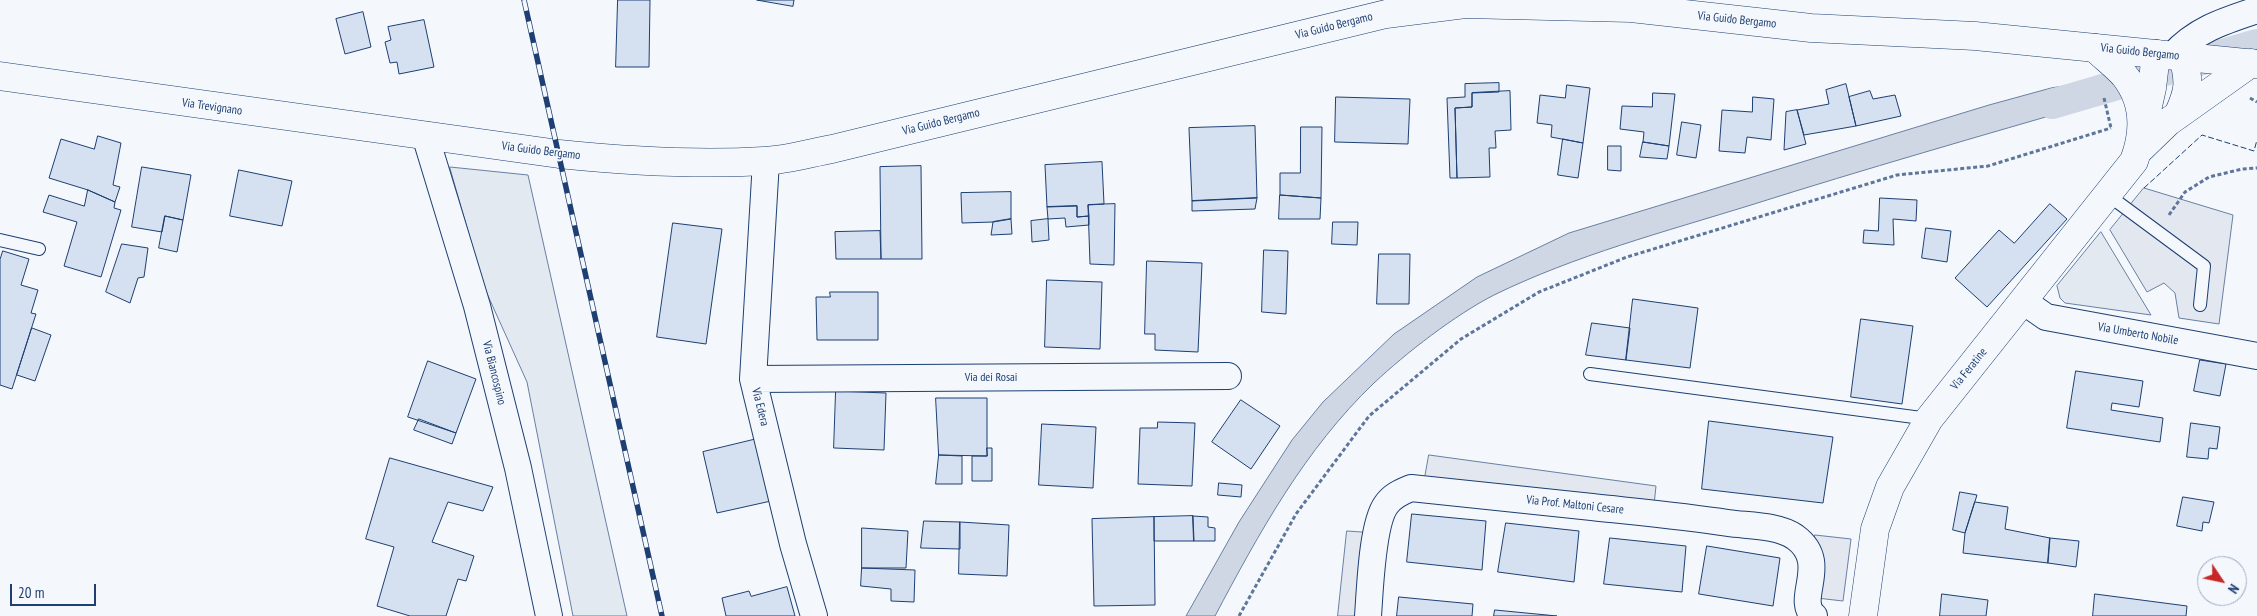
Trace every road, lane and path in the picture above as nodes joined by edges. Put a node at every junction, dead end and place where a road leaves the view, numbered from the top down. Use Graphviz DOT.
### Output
graph roads {
  1 [pos="1503,2"];
  2 [pos="1392,7"];
  3 [pos="2257,10"];
  4 [pos="2095,48"];
  5 [pos="2171,55"];
  6 [pos="2254,63"];
  7 [pos="0,76"];
  8 [pos="2102,89"];
  9 [pos="2178,115"];
  10 [pos="424,135"];
  11 [pos="2140,140"];
  12 [pos="766,161"];
  13 [pos="2257,168"];
  14 [pos="2108,195"];
  15 [pos="2157,232"];
  16 [pos="0,240"];
  17 [pos="39,249"];
  18 [pos="2023,301"];
  19 [pos="2200,305"];
  20 [pos="2257,356"];
  21 [pos="1590,374"];
  22 [pos="1228,376"];
  23 [pos="753,379"];
  24 [pos="1929,420"];
  25 [pos="549,616"];
  26 [pos="814,616"];
  27 [pos="1239,616"];
  28 [pos="1368,616"];
  29 [pos="1814,616"];
  30 [pos="1862,616"];
  1 -- 2 [label="main road, Via Guido Bergamo"];
  1 -- 4 [label="main road, Via Guido Bergamo"];
  2 -- 12 [label="main road, Via Guido Bergamo"];
  3 -- 5 [label="street"];
  4 -- 5 [label="main road, Via Guido Bergamo"];
  4 -- 11 [label="main road"];
  5 -- 6 [label="main road, Via Guido Bergamo"];
  5 -- 9 [label="main road"];
  5 -- 11 [label="main road"];
  6 -- 9 [label="main road"];
  7 -- 10 [label="main road, Via Trevignano"];
  8 -- 27 [label="path"];
  9 -- 11 [label="main road"];
  10 -- 12 [label="main road, Via Guido Bergamo"];
  10 -- 25 [label="street, Via Biancospino"];
  11 -- 14 [label="main road, Via Feratine"];
  12 -- 23 [label="street, Via Edera"];
  13 -- 15 [label="path"];
  14 -- 15 [label="lane"];
  14 -- 18 [label="main road, Via Feratine"];
  15 -- 19 [label="lane"];
  16 -- 17 [label="lane"];
  18 -- 20 [label="street, Via Umberto Nobile"];
  18 -- 24 [label="main road, Via Feratine"];
  21 -- 24 [label="lane"];
  22 -- 23 [label="street, Via dei Rosai"];
  23 -- 26 [label="street, Via Edera"];
  24 -- 30 [label="main road, Via Feratine"];
  28 -- 29 [label="street, Via Prof. Maltoni Cesare"];
}
